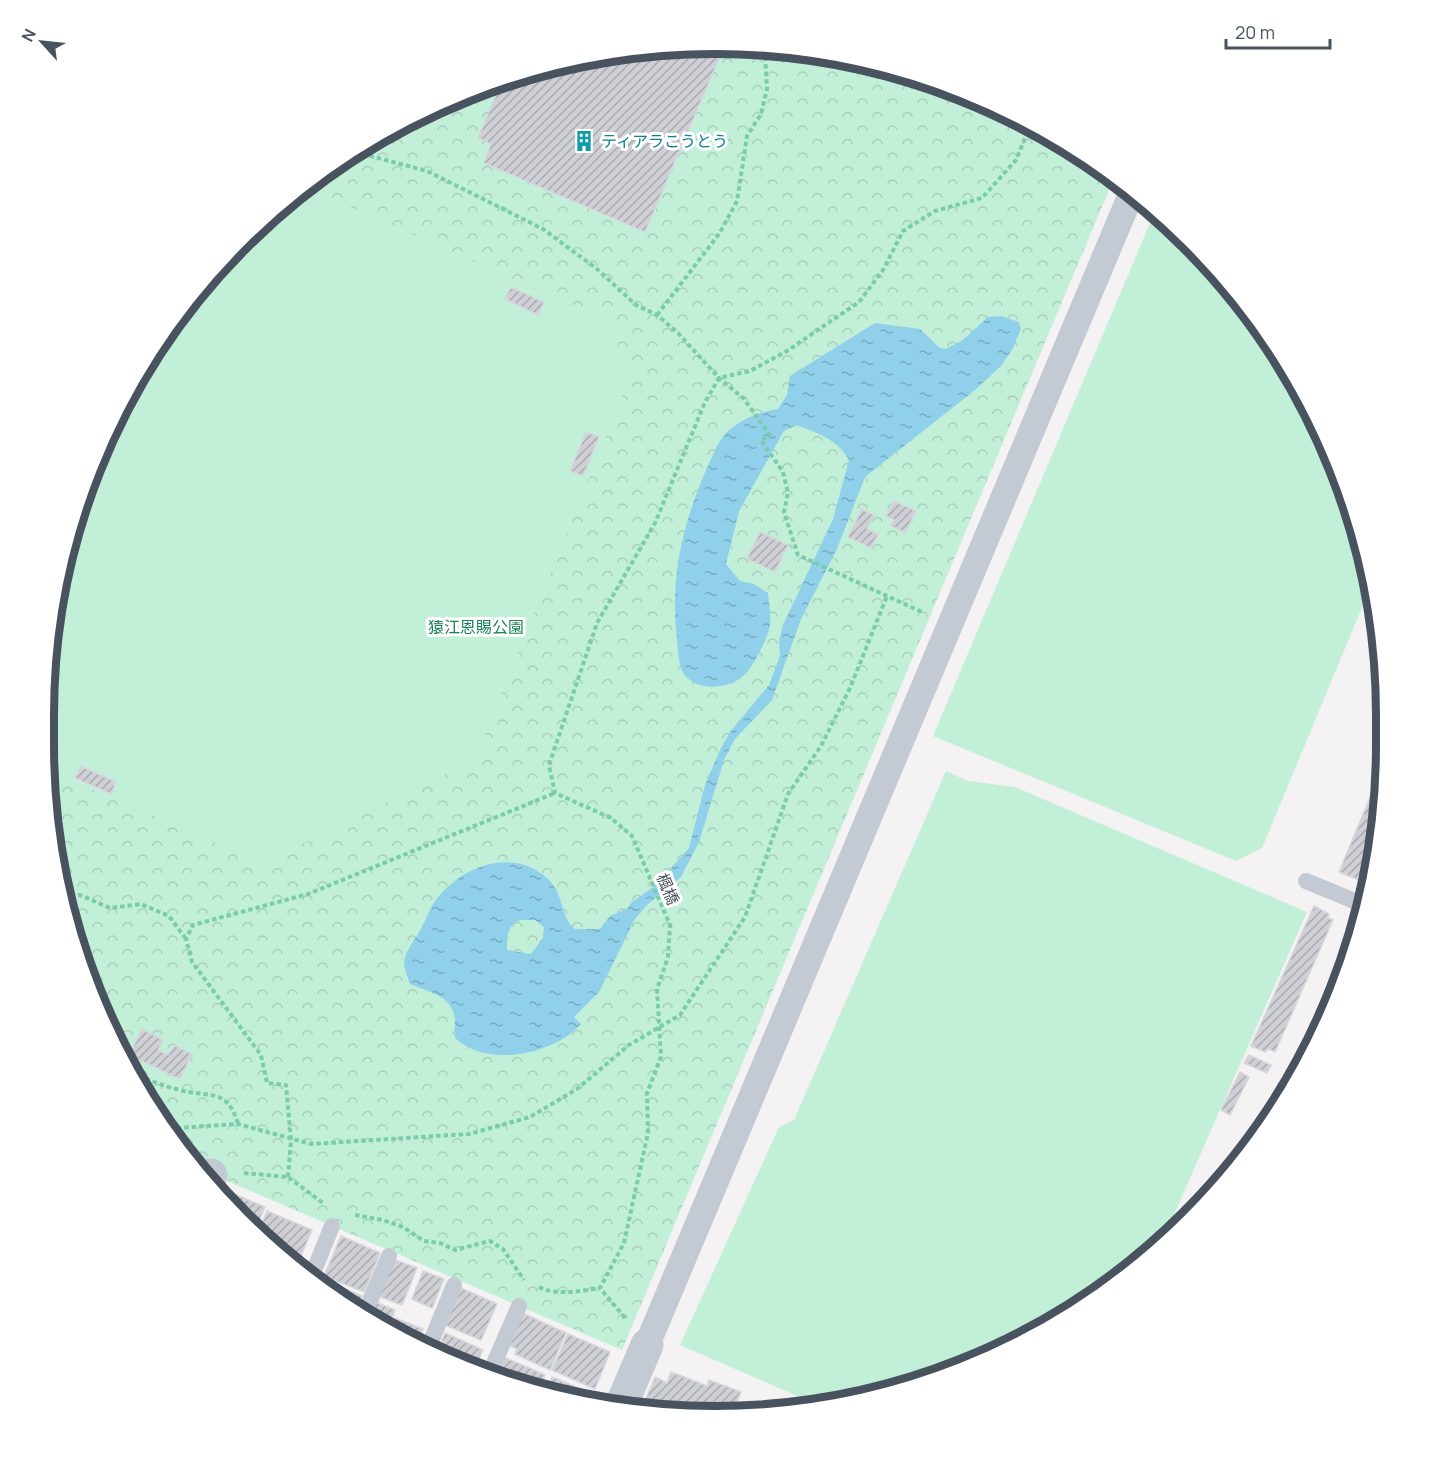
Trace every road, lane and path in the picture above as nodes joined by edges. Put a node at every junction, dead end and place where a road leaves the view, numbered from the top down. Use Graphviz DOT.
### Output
graph roads {
  1 [pos="765,56"];
  2 [pos="1027,133"];
  3 [pos="365,155"];
  4 [pos="1129,200"];
  5 [pos="657,315"];
  6 [pos="719,378"];
  7 [pos="887,596"];
  8 [pos="950,625"];
  9 [pos="555,793"];
  10 [pos="1306,881"];
  11 [pos="72,896"];
  12 [pos="1357,901"];
  13 [pos="186,939"];
  14 [pos="660,1025"];
  15 [pos="143,1077"];
  16 [pos="238,1124"];
  17 [pos="177,1128"];
  18 [pos="291,1141"];
  19 [pos="288,1176"];
  20 [pos="215,1177"];
  21 [pos="332,1206"];
  22 [pos="352,1214"];
  23 [pos="332,1226"];
  24 [pos="389,1256"];
  25 [pos="314,1270"];
  26 [pos="454,1285"];
  27 [pos="600,1288"];
  28 [pos="519,1306"];
  29 [pos="367,1307"];
  30 [pos="431,1342"];
  31 [pos="647,1345"];
  32 [pos="492,1367"];
  33 [pos="624,1399"];
  1 -- 5 [label="path"];
  2 -- 6 [label="path"];
  3 -- 5 [label="path"];
  4 -- 8 [label="street"];
  5 -- 6 [label="path"];
  6 -- 7 [label="path"];
  6 -- 9 [label="path"];
  7 -- 8 [label="path"];
  7 -- 14 [label="path"];
  8 -- 31 [label="street"];
  9 -- 13 [label="path"];
  9 -- 14 [label="path, 楓橋"];
  10 -- 12 [label="lane"];
  11 -- 13 [label="path"];
  13 -- 18 [label="path"];
  14 -- 18 [label="path"];
  14 -- 27 [label="path"];
  15 -- 16 [label="path"];
  16 -- 17 [label="path"];
  16 -- 18 [label="path"];
  18 -- 19 [label="path"];
  19 -- 20 [label="path"];
  19 -- 21 [label="path"];
  22 -- 27 [label="path"];
  23 -- 25 [label="lane"];
  24 -- 29 [label="lane"];
  26 -- 30 [label="lane"];
  27 -- 31 [label="path"];
  28 -- 32 [label="lane"];
  31 -- 33 [label="street"];
}
